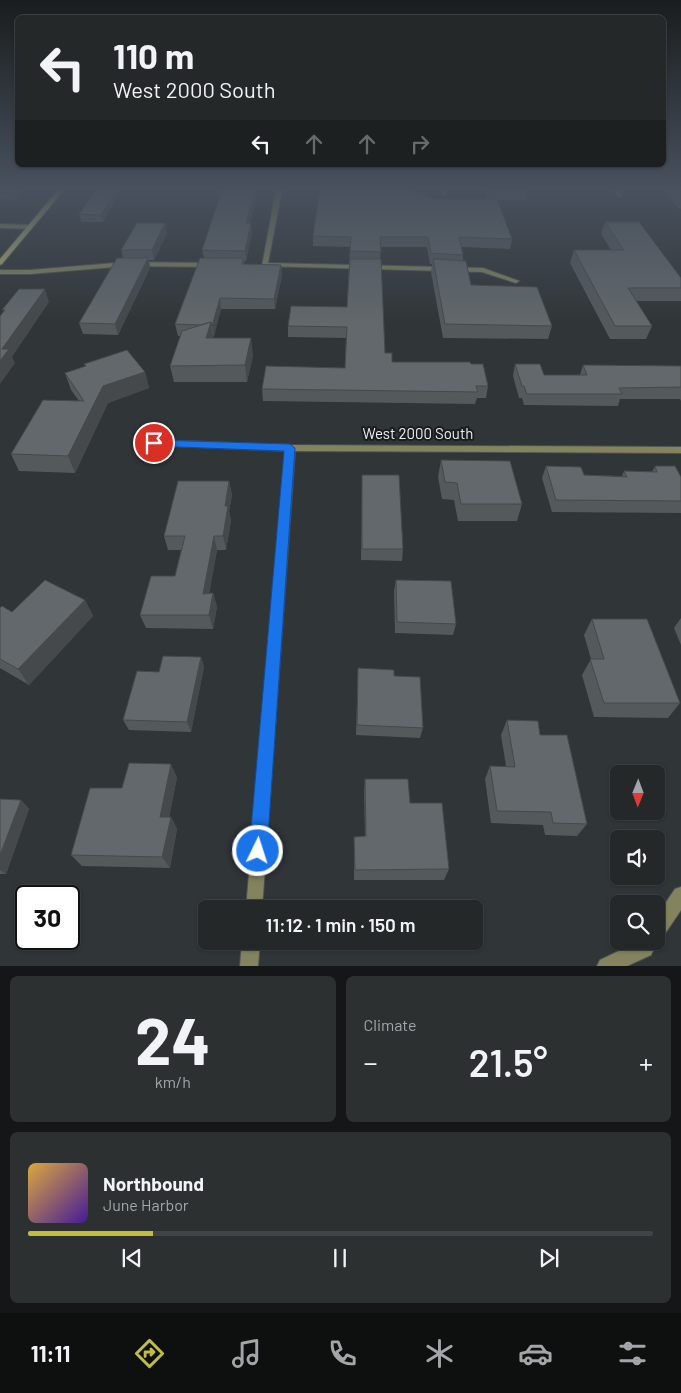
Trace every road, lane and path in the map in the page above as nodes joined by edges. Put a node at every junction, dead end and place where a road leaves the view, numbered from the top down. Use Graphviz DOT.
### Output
graph roads {
  1 [pos="23,235"];
  2 [pos="270,235"];
  3 [pos="0,262"];
  4 [pos="216,265"];
  5 [pos="254,265"];
  6 [pos="264,265"];
  7 [pos="0,272"];
  8 [pos="516,281"];
  9 [pos="154,443"];
  10 [pos="290,448"];
  11 [pos="681,450"];
  12 [pos="681,895"];
  13 [pos="255,900"];
  14 [pos="665,919"];
  15 [pos="250,950"];
  16 [pos="643,950"];
  17 [pos="249,966"];
  18 [pos="606,966"];
  1 -- 3 [label="main road"];
  2 -- 6 [label="street"];
  4 -- 7 [label="street"];
  5 -- 6 [label="street"];
  6 -- 8 [label="street"];
  9 -- 10 [label="street, West 2000 South"];
  10 -- 11 [label="street, West 2000 South"];
  10 -- 13 [label="street"];
  12 -- 14 [label="street"];
  15 -- 17 [label="street"];
  16 -- 18 [label="street"];
}
